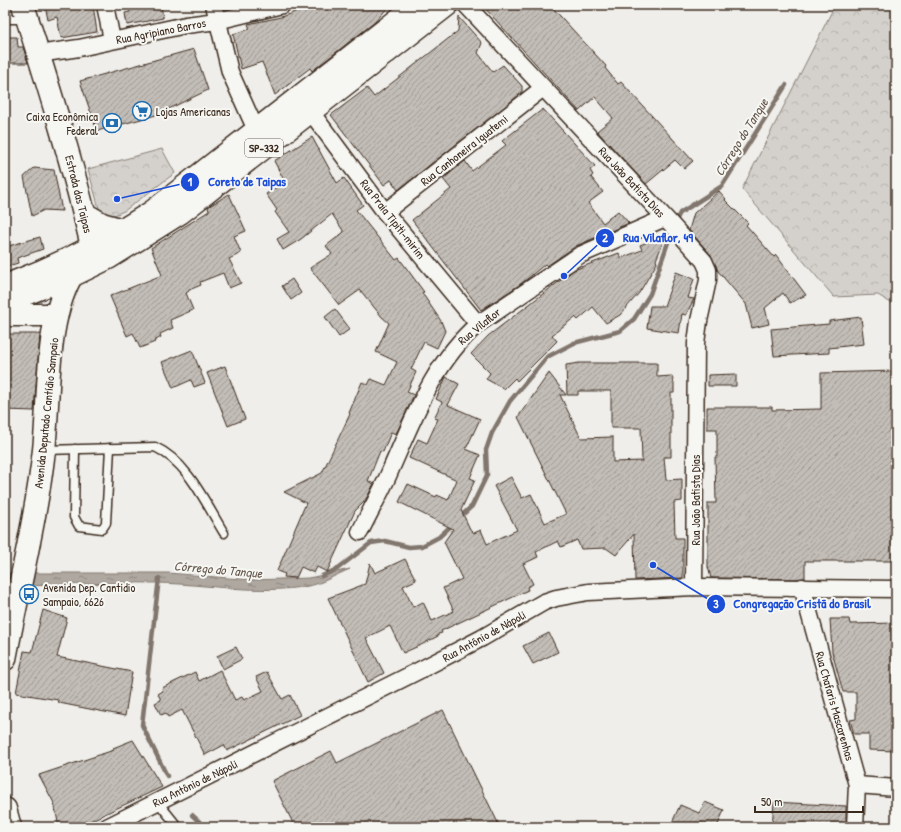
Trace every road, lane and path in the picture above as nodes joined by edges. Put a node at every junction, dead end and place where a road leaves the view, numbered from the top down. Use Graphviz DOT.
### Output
graph roads {
  1 [pos="105,5"];
  2 [pos="214,5"];
  3 [pos="282,5"];
  4 [pos="417,5"];
  5 [pos="447,5"];
  6 [pos="466,5"];
  7 [pos="25,12"];
  8 [pos="5,19"];
  9 [pos="217,21"];
  10 [pos="394,23"];
  11 [pos="112,40"];
  12 [pos="38,54"];
  13 [pos="543,88"];
  14 [pos="311,112"];
  15 [pos="260,138"];
  16 [pos="385,212"];
  17 [pos="85,214"];
  18 [pos="668,220"];
  19 [pos="123,230"];
  20 [pos="92,246"];
  21 [pos="71,276"];
  22 [pos="5,286"];
  23 [pos="5,302"];
  24 [pos="5,315"];
  25 [pos="56,315"];
  26 [pos="478,324"];
  27 [pos="110,448"];
  28 [pos="75,449"];
  29 [pos="44,450"];
  30 [pos="360,532"];
  31 [pos="224,533"];
  32 [pos="694,587"];
  33 [pos="802,587"];
  34 [pos="896,589"];
  35 [pos="5,659"];
  36 [pos="857,785"];
  37 [pos="896,788"];
  38 [pos="157,801"];
  39 [pos="5,809"];
  40 [pos="10,827"];
  41 [pos="107,827"];
  42 [pos="178,827"];
  43 [pos="855,827"];
  1 -- 11 [label="street"];
  2 -- 9 [label="street"];
  3 -- 9 [label="street, Rua Agripiano Barros"];
  4 -- 10 [label="main road, SP-332"];
  5 -- 14 [label="main road, SP-332"];
  6 -- 13 [label="street, Rua João Batista Dias"];
  7 -- 8 [label="lane"];
  7 -- 12 [label="main road, Estrada das Taipas"];
  9 -- 11 [label="street, Rua Agripiano Barros"];
  9 -- 15 [label="street"];
  10 -- 14 [label="main road"];
  10 -- 15 [label="main road, SP-332"];
  11 -- 12 [label="street, Rua Agripiano Barros"];
  12 -- 17 [label="main road, Estrada das Taipas"];
  13 -- 16 [label="street, Rua Canhoneira Iguatemi"];
  13 -- 18 [label="street, Rua João Batista Dias"];
  14 -- 15 [label="main road, SP-332"];
  14 -- 16 [label="street, Rua Praia Tipiti-mirim"];
  15 -- 19 [label="main road, SP-332"];
  15 -- 21 [label="main road, SP-332"];
  16 -- 26 [label="street, Rua Praia Tipiti-mirim"];
  17 -- 19 [label="main road"];
  17 -- 20 [label="main road, Estrada das Taipas"];
  18 -- 26 [label="street, Rua Vilaflor"];
  18 -- 32 [label="street, Rua João Batista Dias"];
  19 -- 20 [label="main road, SP-332"];
  20 -- 21 [label="main road, Avenida Deputado Cantídio Sampaio"];
  20 -- 22 [label="main road, SP-332"];
  21 -- 23 [label="main road, SP-332"];
  21 -- 25 [label="main road, Avenida Deputado Cantídio Sampaio"];
  24 -- 25 [label="main road"];
  25 -- 29 [label="main road, Avenida Deputado Cantídio Sampaio"];
  26 -- 30 [label="street, Rua Vilaflor"];
  27 -- 28 [label="lane"];
  27 -- 28 [label="lane"];
  27 -- 31 [label="lane"];
  28 -- 29 [label="lane"];
  29 -- 35 [label="main road, Avenida Deputado Cantídio Sampaio"];
  32 -- 33 [label="street, Rua Antônio de Nápoli"];
  32 -- 38 [label="street, Rua Antônio de Nápoli"];
  33 -- 34 [label="street, Rua Antônio de Nápoli"];
  33 -- 36 [label="street, Rua Chafaris Mascarenhas"];
  36 -- 37 [label="street"];
  36 -- 43 [label="street, Rua Chafaris Mascarenhas"];
  38 -- 41 [label="street, Rua Antônio de Nápoli"];
  38 -- 42 [label="lane"];
  39 -- 40 [label="main road"];
}
